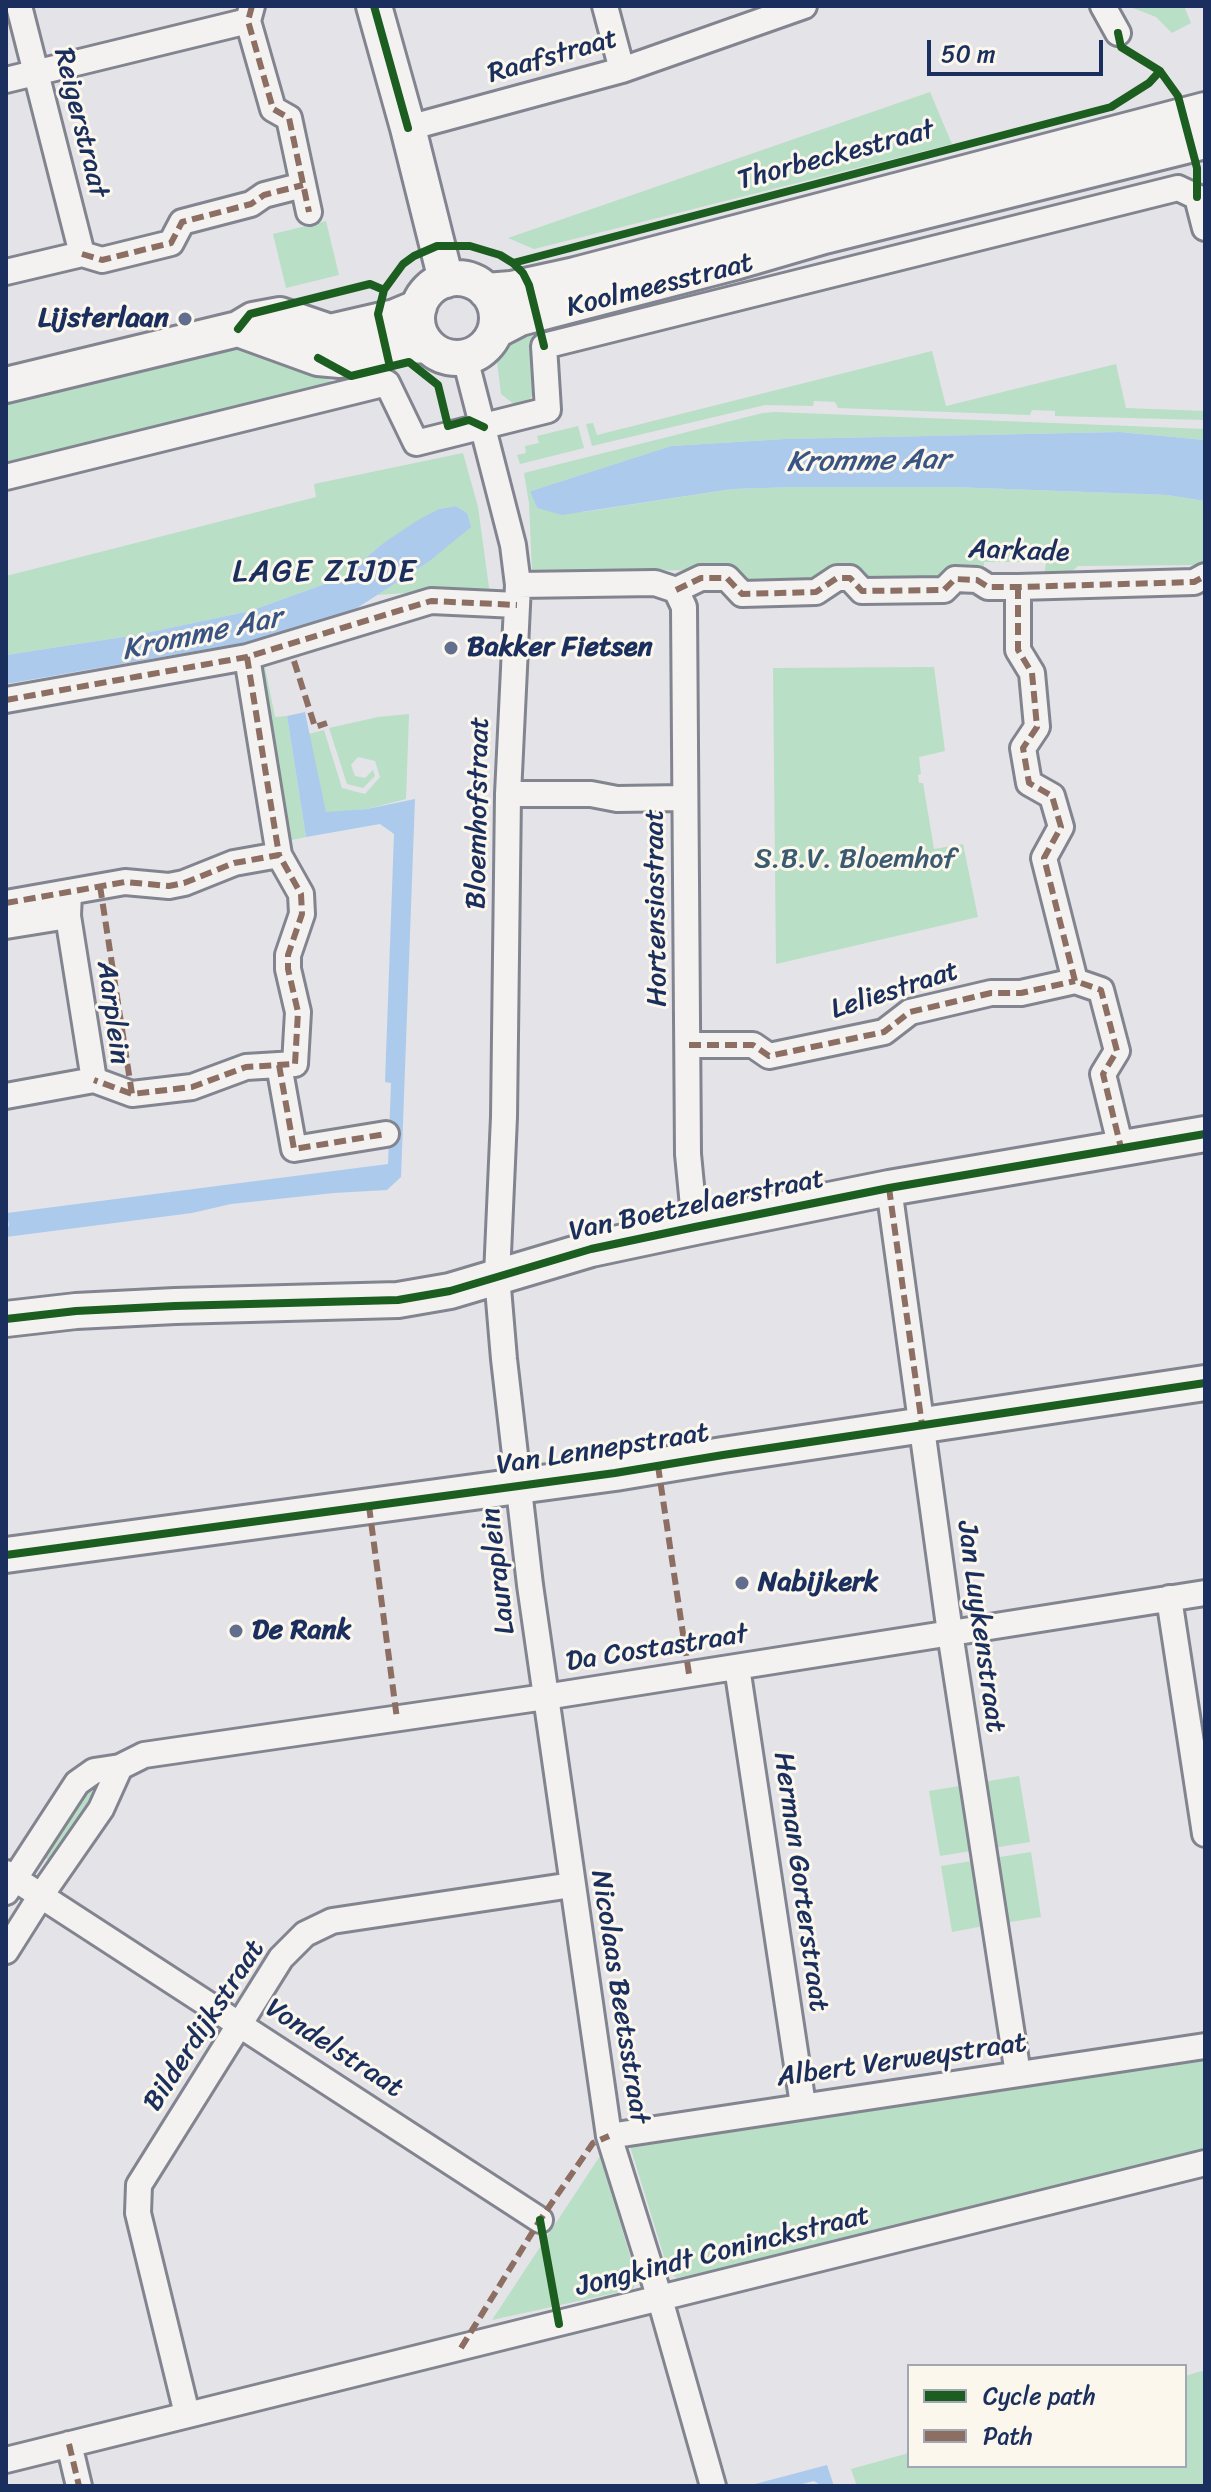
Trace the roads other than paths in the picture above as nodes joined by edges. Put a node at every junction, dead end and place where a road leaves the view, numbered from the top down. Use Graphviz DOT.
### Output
graph roads {
  1 [pos="19,6"];
  2 [pos="374,6"];
  3 [pos="605,6"];
  4 [pos="804,6"];
  5 [pos="1103,6"];
  6 [pos="250,14"];
  7 [pos="1118,33"];
  8 [pos="622,70"];
  9 [pos="36,72"];
  10 [pos="6,80"];
  11 [pos="1205,110"];
  12 [pos="408,128"];
  13 [pos="1205,141"];
  14 [pos="303,185"];
  15 [pos="309,212"];
  16 [pos="1205,228"];
  17 [pos="82,254"];
  18 [pos="6,272"];
  19 [pos="446,280"];
  20 [pos="486,291"];
  21 [pos="419,307"];
  22 [pos="238,329"];
  23 [pos="495,331"];
  24 [pos="427,345"];
  25 [pos="465,358"];
  26 [pos="6,385"];
  27 [pos="484,427"];
  28 [pos="6,477"];
  29 [pos="1205,576"];
  30 [pos="1018,587"];
  31 [pos="676,590"];
  32 [pos="518,595"];
  33 [pos="247,657"];
  34 [pos="6,700"];
  35 [pos="508,794"];
  36 [pos="685,798"];
  37 [pos="279,855"];
  38 [pos="6,903"];
  39 [pos="68,904"];
  40 [pos="6,926"];
  41 [pos="1075,981"];
  42 [pos="689,1045"];
  43 [pos="279,1065"];
  44 [pos="94,1080"];
  45 [pos="6,1096"];
  46 [pos="386,1134"];
  47 [pos="1205,1134"];
  48 [pos="1121,1148"];
  49 [pos="889,1188"];
  50 [pos="695,1227"];
  51 [pos="497,1276"];
  52 [pos="6,1319"];
  53 [pos="1205,1383"];
  54 [pos="922,1425"];
  55 [pos="519,1486"];
  56 [pos="6,1555"];
  57 [pos="1205,1593"];
  58 [pos="1169,1598"];
  59 [pos="950,1633"];
  60 [pos="737,1667"];
  61 [pos="545,1697"];
  62 [pos="120,1767"];
  63 [pos="1205,1834"];
  64 [pos="9,1881"];
  65 [pos="572,1885"];
  66 [pos="42,1894"];
  67 [pos="6,1951"];
  68 [pos="240,2023"];
  69 [pos="1205,2046"];
  70 [pos="1018,2074"];
  71 [pos="803,2105"];
  72 [pos="609,2136"];
  73 [pos="1205,2163"];
  74 [pos="540,2220"];
  75 [pos="660,2299"];
  76 [pos="187,2414"];
  77 [pos="69,2444"];
  78 [pos="6,2460"];
  79 [pos="79,2486"];
  80 [pos="713,2486"];
  1 -- 9 [label="street, Reigerstraat"];
  2 -- 12 [label="street"];
  3 -- 8 [label="street"];
  4 -- 8 [label="street, Raafstraat"];
  5 -- 7 [label="street"];
  6 -- 9 [label="street"];
  6 -- 14 [label="street"];
  8 -- 12 [label="street, Raafstraat"];
  9 -- 10 [label="street"];
  9 -- 17 [label="street, Reigerstraat"];
  11 -- 20 [label="street, Thorbeckestraat"];
  12 -- 19 [label="street"];
  13 -- 23 [label="street"];
  14 -- 15 [label="street"];
  14 -- 17 [label="street"];
  16 -- 27 [label="street, Koolmeesstraat"];
  17 -- 18 [label="street"];
  19 -- 20 [label="street"];
  19 -- 21 [label="street"];
  20 -- 23 [label="street"];
  21 -- 22 [label="street"];
  21 -- 24 [label="street"];
  22 -- 24 [label="street"];
  22 -- 26 [label="street"];
  23 -- 25 [label="street"];
  24 -- 25 [label="street"];
  25 -- 27 [label="street, Bloemhofstraat"];
  27 -- 28 [label="street, Koolmeesstraat"];
  27 -- 32 [label="street, Bloemhofstraat"];
  29 -- 30 [label="street, Aarkade"];
  30 -- 31 [label="street, Aarkade"];
  30 -- 41 [label="street"];
  31 -- 32 [label="street, Aarkade"];
  31 -- 36 [label="street, Hortensiastraat"];
  32 -- 33 [label="street, Aarkade"];
  32 -- 35 [label="street, Bloemhofstraat"];
  33 -- 34 [label="street, Aarkade"];
  33 -- 37 [label="street"];
  35 -- 36 [label="street"];
  35 -- 51 [label="street, Bloemhofstraat"];
  36 -- 42 [label="street, Hortensiastraat"];
  37 -- 39 [label="street"];
  37 -- 43 [label="street"];
  38 -- 39 [label="street"];
  39 -- 40 [label="street"];
  39 -- 44 [label="street, Aarplein"];
  41 -- 42 [label="street, Leliestraat"];
  41 -- 48 [label="street"];
  42 -- 50 [label="street, Hortensiastraat"];
  43 -- 44 [label="street"];
  43 -- 46 [label="street"];
  44 -- 45 [label="street, Aarplein"];
  47 -- 48 [label="street, Van Boetzelaerstraat"];
  48 -- 49 [label="street, Van Boetzelaerstraat"];
  49 -- 50 [label="street, Van Boetzelaerstraat"];
  49 -- 54 [label="street, Jan Luykenstraat"];
  50 -- 51 [label="street, Van Boetzelaerstraat"];
  51 -- 52 [label="street, Van Boetzelaerstraat"];
  51 -- 55 [label="street"];
  53 -- 54 [label="street, Van Lennepstraat"];
  54 -- 55 [label="street, Van Lennepstraat"];
  54 -- 59 [label="street, Jan Luykenstraat"];
  55 -- 56 [label="street, Van Lennepstraat"];
  55 -- 61 [label="street, Lauraplein"];
  57 -- 58 [label="street, Da Costastraat"];
  58 -- 59 [label="street, Da Costastraat"];
  58 -- 63 [label="street"];
  59 -- 60 [label="street, Da Costastraat"];
  59 -- 70 [label="street, Jan Luykenstraat"];
  60 -- 61 [label="street, Da Costastraat"];
  60 -- 71 [label="street, Herman Gorterstraat"];
  61 -- 62 [label="street, Da Costastraat"];
  61 -- 65 [label="street, Nicolaas Beetsstraat"];
  62 -- 64 [label="street, Da Costastraat"];
  62 -- 66 [label="street"];
  64 -- 66 [label="street, Vondelstraat"];
  65 -- 68 [label="street, Bilderdijkstraat"];
  65 -- 72 [label="street, Nicolaas Beetsstraat"];
  66 -- 67 [label="street"];
  66 -- 68 [label="street, Vondelstraat"];
  68 -- 74 [label="street, Vondelstraat"];
  68 -- 76 [label="street, Bilderdijkstraat"];
  69 -- 70 [label="street, Albert Verweystraat"];
  70 -- 71 [label="street, Albert Verweystraat"];
  71 -- 72 [label="street, Albert Verweystraat"];
  72 -- 75 [label="street, Nicolaas Beetsstraat"];
  73 -- 75 [label="street, Jongkindt Coninckstraat"];
  75 -- 76 [label="street, Jongkindt Coninckstraat"];
  75 -- 80 [label="street, Nicolaas Beetsstraat"];
  76 -- 77 [label="street, Jongkindt Coninckstraat"];
  77 -- 78 [label="street, Jongkindt Coninckstraat"];
  77 -- 79 [label="street"];
}
